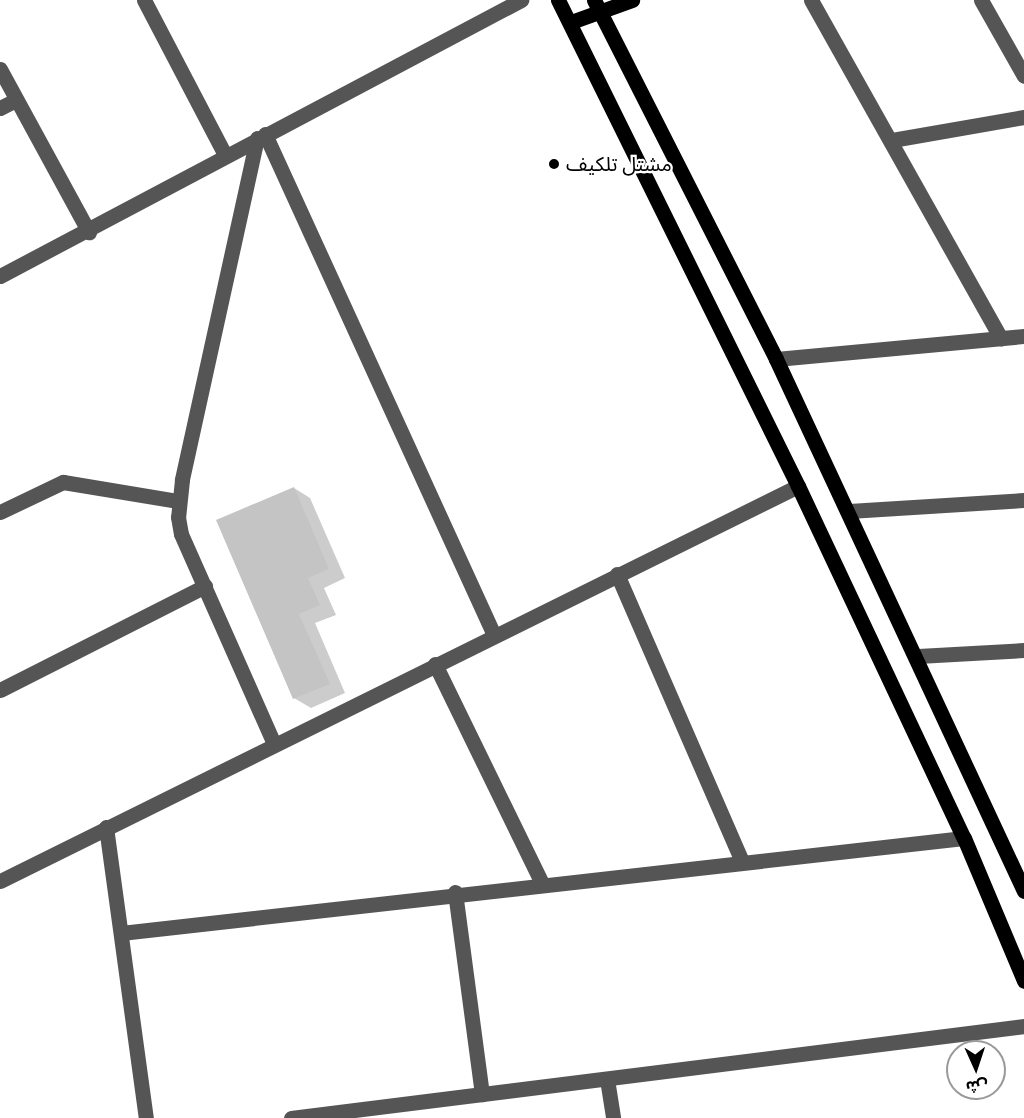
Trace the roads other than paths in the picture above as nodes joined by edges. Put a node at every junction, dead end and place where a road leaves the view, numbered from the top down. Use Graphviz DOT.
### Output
graph roads {
  1 [pos="144,0"];
  2 [pos="521,0"];
  3 [pos="558,0"];
  4 [pos="632,0"];
  5 [pos="811,0"];
  6 [pos="981,0"];
  7 [pos="597,6"];
  8 [pos="571,22"];
  9 [pos="0,69"];
  10 [pos="1024,76"];
  11 [pos="16,100"];
  12 [pos="0,108"];
  13 [pos="1024,117"];
  14 [pos="261,136"];
  15 [pos="892,140"];
  16 [pos="225,155"];
  17 [pos="89,232"];
  18 [pos="0,276"];
  19 [pos="1024,336"];
  20 [pos="1001,338"];
  21 [pos="776,359"];
  22 [pos="798,486"];
  23 [pos="1024,500"];
  24 [pos="178,501"];
  25 [pos="849,511"];
  26 [pos="0,512"];
  27 [pos="617,574"];
  28 [pos="205,586"];
  29 [pos="494,635"];
  30 [pos="1024,650"];
  31 [pos="918,656"];
  32 [pos="435,664"];
  33 [pos="0,690"];
  34 [pos="274,744"];
  35 [pos="106,827"];
  36 [pos="964,838"];
  37 [pos="742,861"];
  38 [pos="0,881"];
  39 [pos="542,883"];
  40 [pos="1024,891"];
  41 [pos="454,892"];
  42 [pos="120,933"];
  43 [pos="1024,981"];
  44 [pos="1024,1026"];
  45 [pos="607,1078"];
  46 [pos="482,1094"];
  47 [pos="146,1118"];
  48 [pos="291,1118"];
  49 [pos="613,1118"];
  1 -- 16 [label="street"];
  2 -- 14 [label="street"];
  3 -- 8 [label="main road"];
  4 -- 7 [label="main road"];
  5 -- 15 [label="street"];
  6 -- 10 [label="street"];
  7 -- 8 [label="main road"];
  7 -- 21 [label="main road"];
  8 -- 22 [label="main road"];
  9 -- 11 [label="street"];
  11 -- 12 [label="street"];
  11 -- 17 [label="street"];
  13 -- 15 [label="street"];
  14 -- 16 [label="street"];
  14 -- 24 [label="street"];
  14 -- 29 [label="street"];
  15 -- 20 [label="street"];
  16 -- 17 [label="street"];
  17 -- 18 [label="street"];
  19 -- 20 [label="street"];
  20 -- 21 [label="street"];
  21 -- 25 [label="main road"];
  22 -- 27 [label="street"];
  22 -- 36 [label="main road"];
  23 -- 25 [label="street"];
  24 -- 26 [label="street"];
  24 -- 28 [label="street"];
  25 -- 31 [label="main road"];
  27 -- 29 [label="street"];
  27 -- 37 [label="street"];
  28 -- 33 [label="street"];
  28 -- 34 [label="street"];
  29 -- 32 [label="street"];
  30 -- 31 [label="street"];
  31 -- 40 [label="main road"];
  32 -- 34 [label="street"];
  32 -- 39 [label="street"];
  34 -- 35 [label="street"];
  35 -- 38 [label="street"];
  35 -- 42 [label="street"];
  36 -- 37 [label="street"];
  36 -- 43 [label="main road"];
  37 -- 39 [label="street"];
  39 -- 41 [label="street"];
  41 -- 42 [label="street"];
  41 -- 46 [label="street"];
  42 -- 47 [label="street"];
  44 -- 45 [label="street"];
  45 -- 46 [label="street"];
  45 -- 49 [label="street"];
  46 -- 48 [label="street"];
}
